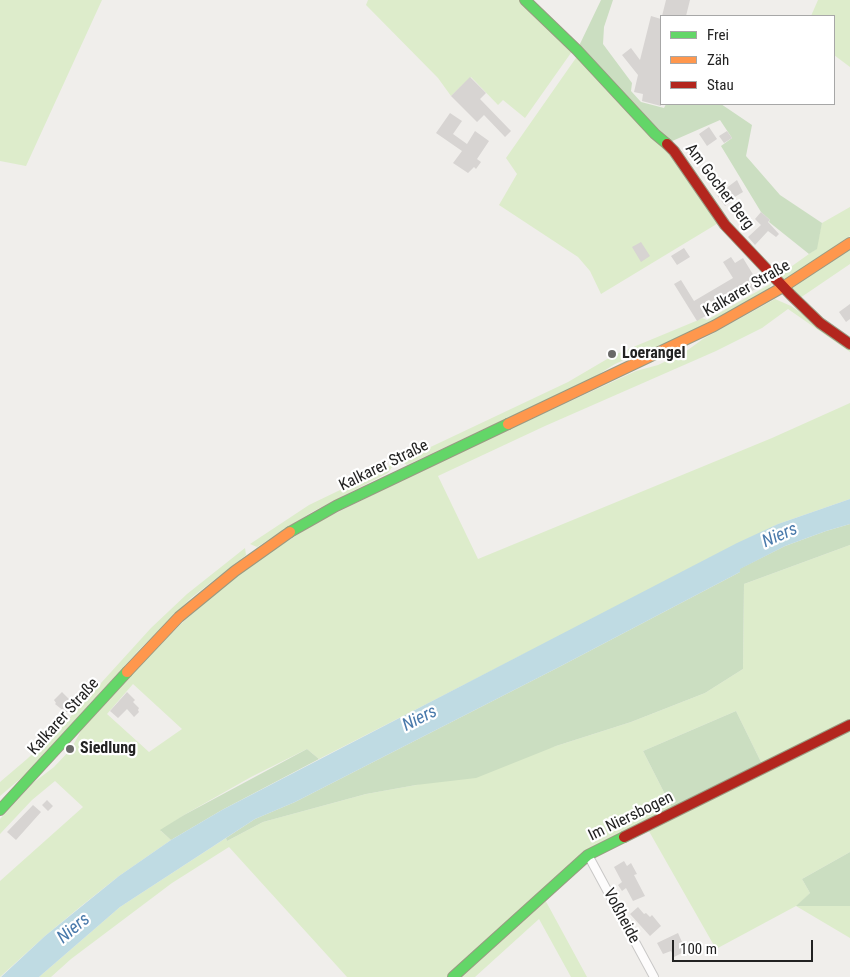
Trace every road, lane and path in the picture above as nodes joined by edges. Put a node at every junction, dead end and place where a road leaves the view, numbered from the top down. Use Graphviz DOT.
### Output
graph roads {
  1 [pos="525,0"];
  2 [pos="850,243"];
  3 [pos="784,287"];
  4 [pos="850,344"];
  5 [pos="850,725"];
  6 [pos="0,810"];
  7 [pos="588,855"];
  8 [pos="453,977"];
  9 [pos="654,977"];
  1 -- 3 [label="main road, Am Gocher Berg"];
  2 -- 3 [label="main road, Kalkarer Straße"];
  3 -- 4 [label="main road, Am Gocher Berg"];
  3 -- 6 [label="main road, Kalkarer Straße"];
  5 -- 7 [label="main road, Im Niersbogen"];
  7 -- 8 [label="main road, Im Niersbogen"];
  7 -- 9 [label="street, Voßheide"];
}
